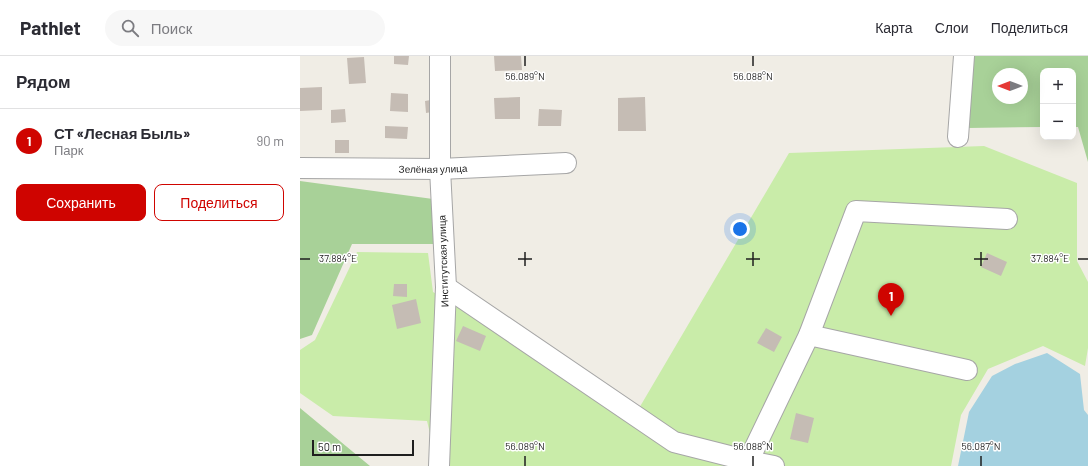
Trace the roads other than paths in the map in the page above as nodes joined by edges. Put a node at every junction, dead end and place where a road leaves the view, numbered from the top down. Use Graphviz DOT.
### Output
graph roads {
  1 [pos="440,56"];
  2 [pos="964,56"];
  3 [pos="958,138"];
  4 [pos="566,163"];
  5 [pos="300,168"];
  6 [pos="440,169"];
  7 [pos="1007,219"];
  8 [pos="446,287"];
  9 [pos="809,335"];
  10 [pos="967,370"];
  11 [pos="748,464"];
  12 [pos="439,466"];
  13 [pos="774,466"];
  1 -- 6 [label="street, Институтская улица"];
  2 -- 3 [label="street"];
  4 -- 6 [label="street, Зелёная улица"];
  5 -- 6 [label="street, Зелёная улица"];
  6 -- 8 [label="street, Институтская улица"];
  7 -- 9 [label="street"];
  8 -- 11 [label="street"];
  8 -- 12 [label="street, Институтская улица"];
  9 -- 10 [label="street"];
  9 -- 11 [label="street"];
  11 -- 13 [label="street"];
}
